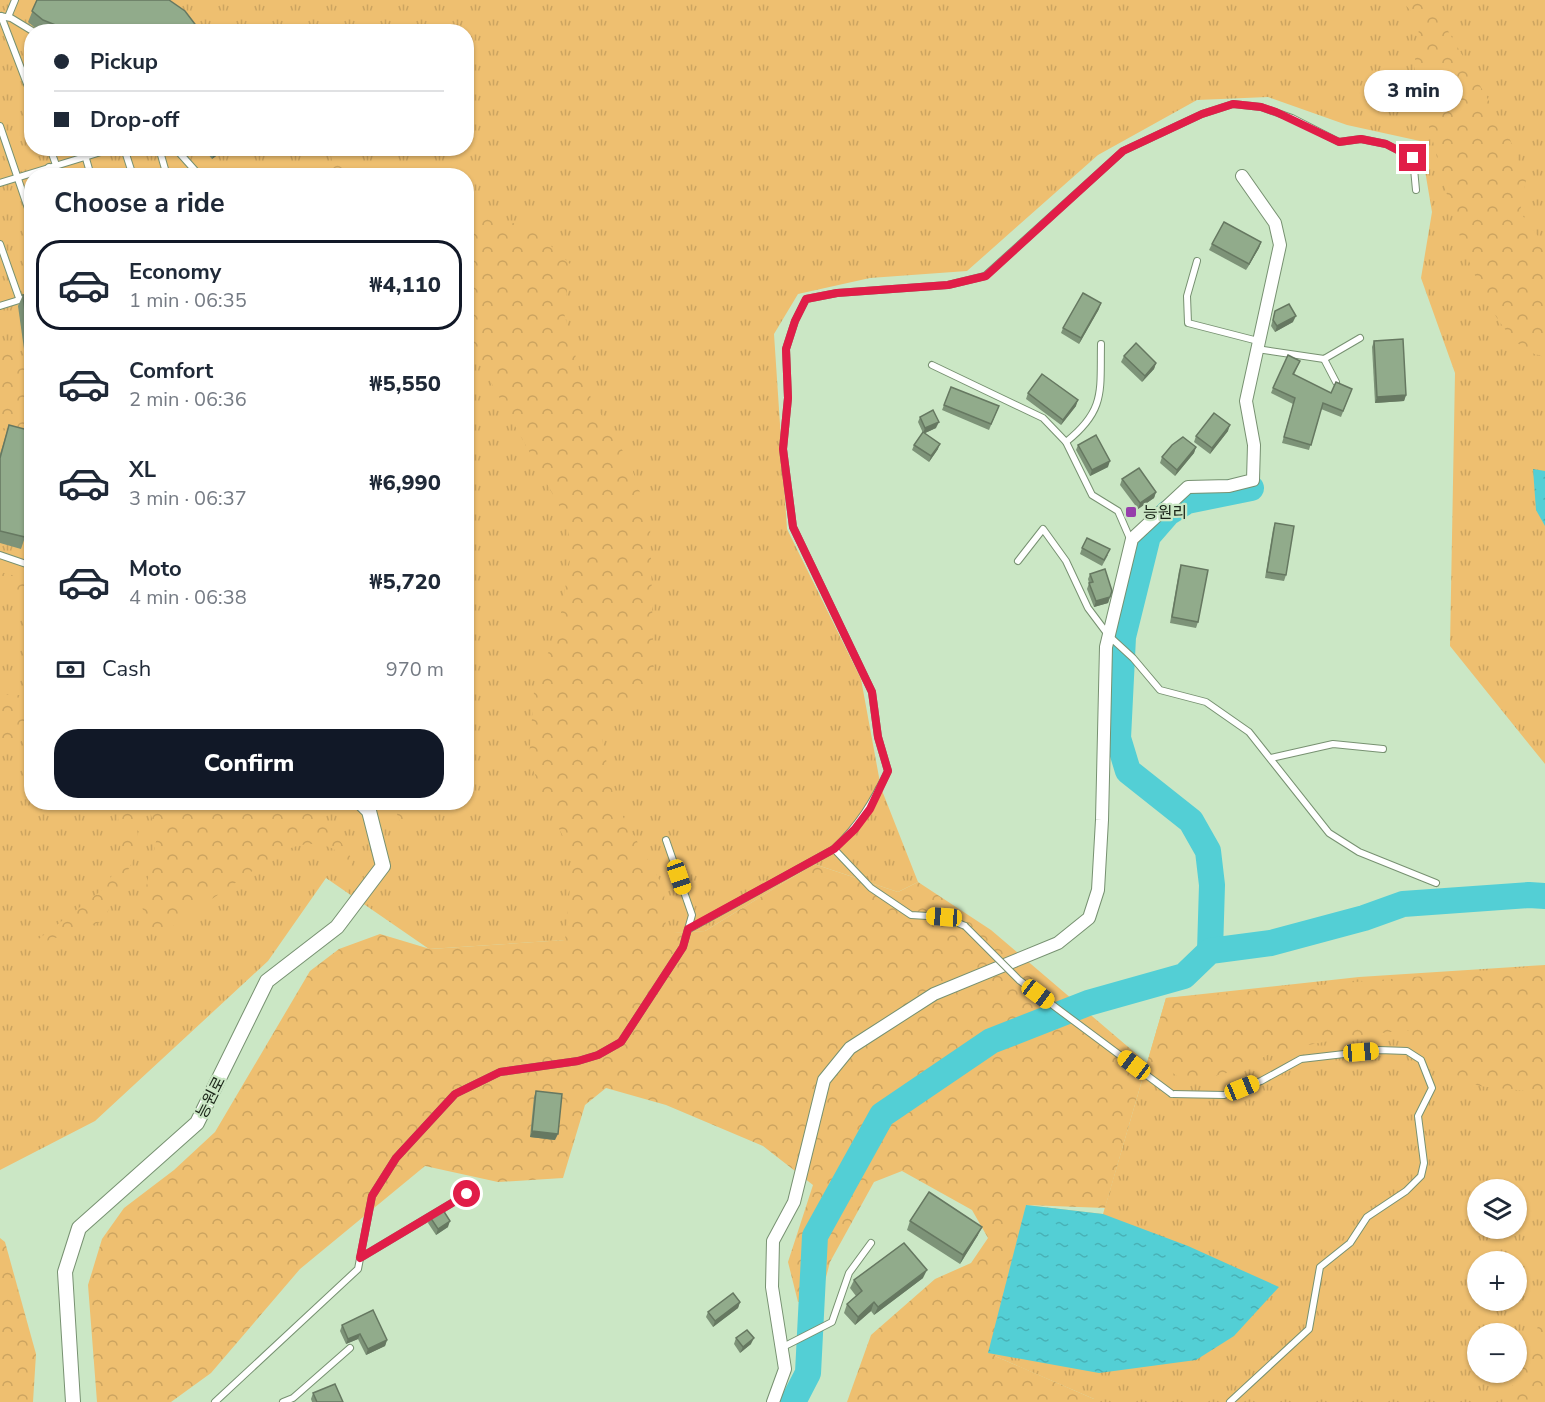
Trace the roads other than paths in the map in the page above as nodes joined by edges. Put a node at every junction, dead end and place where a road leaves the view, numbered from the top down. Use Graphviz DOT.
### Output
graph roads {
  1 [pos="15,0"];
  2 [pos="3,16"];
  3 [pos="24,27"];
  4 [pos="24,75"];
  5 [pos="0,126"];
  6 [pos="51,156"];
  7 [pos="75,156"];
  8 [pos="182,156"];
  9 [pos="53,166"];
  10 [pos="46,168"];
  11 [pos="193,168"];
  12 [pos="24,175"];
  13 [pos="1242,176"];
  14 [pos="17,177"];
  15 [pos="0,183"];
  16 [pos="1416,190"];
  17 [pos="24,197"];
  18 [pos="0,244"];
  19 [pos="1197,261"];
  20 [pos="24,297"];
  21 [pos="19,298"];
  22 [pos="0,306"];
  23 [pos="1360,338"];
  24 [pos="1101,344"];
  25 [pos="1257,345"];
  26 [pos="1324,359"];
  27 [pos="932,365"];
  28 [pos="1336,382"];
  29 [pos="1066,442"];
  30 [pos="1132,542"];
  31 [pos="0,555"];
  32 [pos="1018,561"];
  33 [pos="24,563"];
  34 [pos="1108,636"];
  35 [pos="1383,749"];
  36 [pos="1271,758"];
  37 [pos="368,810"];
  38 [pos="666,840"];
  39 [pos="834,849"];
  40 [pos="1436,883"];
  41 [pos="688,929"];
  42 [pos="467,1194"];
  43 [pos="871,1243"];
  44 [pos="360,1258"];
  45 [pos="783,1347"];
  46 [pos="350,1348"];
  47 [pos="73,1402"];
  48 [pos="215,1402"];
  49 [pos="283,1402"];
  50 [pos="773,1402"];
  51 [pos="1230,1402"];
  1 -- 2 [label="lane"];
  2 -- 3 [label="lane"];
  2 -- 4 [label="lane"];
  5 -- 14 [label="lane"];
  6 -- 9 [label="lane"];
  7 -- 9 [label="lane"];
  8 -- 11 [label="lane"];
  9 -- 10 [label="lane"];
  12 -- 14 [label="lane"];
  13 -- 25 [label="street"];
  14 -- 15 [label="lane"];
  14 -- 17 [label="lane"];
  16 -- 39 [label="lane"];
  18 -- 21 [label="lane"];
  19 -- 25 [label="lane"];
  20 -- 21 [label="lane"];
  21 -- 22 [label="lane"];
  23 -- 26 [label="lane"];
  24 -- 29 [label="lane"];
  25 -- 26 [label="lane"];
  25 -- 30 [label="street"];
  26 -- 28 [label="lane"];
  27 -- 29 [label="lane"];
  29 -- 30 [label="lane"];
  30 -- 34 [label="street"];
  31 -- 33 [label="lane"];
  32 -- 34 [label="lane"];
  34 -- 36 [label="lane"];
  34 -- 45 [label="street"];
  35 -- 36 [label="lane"];
  36 -- 40 [label="lane"];
  37 -- 47 [label="street, 능원로"];
  38 -- 41 [label="lane"];
  39 -- 41 [label="lane"];
  39 -- 51 [label="lane, bridge"];
  41 -- 44 [label="lane"];
  42 -- 44 [label="lane"];
  43 -- 45 [label="lane"];
  44 -- 48 [label="lane"];
  45 -- 50 [label="street"];
  46 -- 49 [label="lane"];
}
